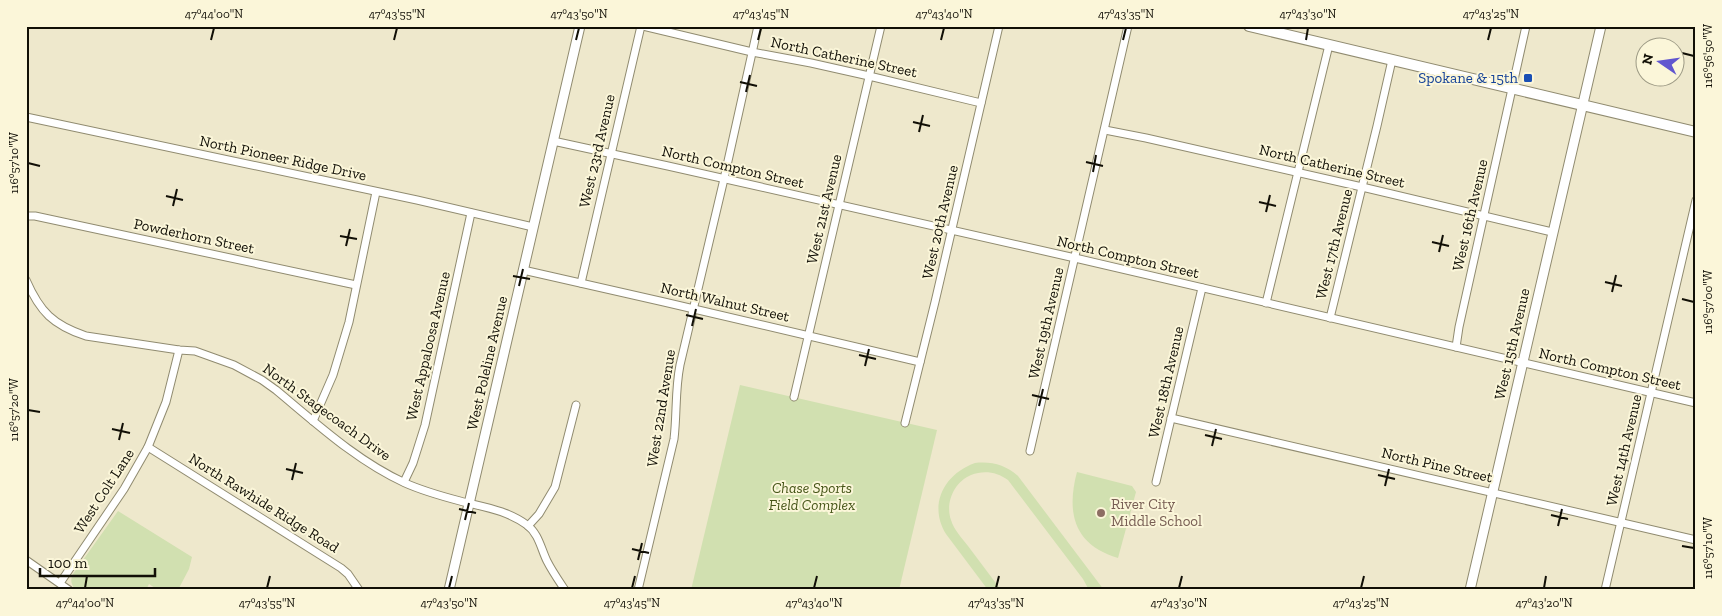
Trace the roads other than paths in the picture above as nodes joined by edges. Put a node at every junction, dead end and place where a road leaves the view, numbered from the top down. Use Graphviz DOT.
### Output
graph roads {
  1 [pos="580,26"];
  2 [pos="642,26"];
  3 [pos="758,26"];
  4 [pos="881,26"];
  5 [pos="999,26"];
  6 [pos="1128,26"];
  7 [pos="1249,26"];
  8 [pos="1526,26"];
  9 [pos="1601,26"];
  10 [pos="1329,46"];
  11 [pos="752,52"];
  12 [pos="1392,60"];
  13 [pos="869,76"];
  14 [pos="1512,90"];
  15 [pos="981,103"];
  16 [pos="1582,105"];
  17 [pos="26,116"];
  18 [pos="1105,130"];
  19 [pos="1696,132"];
  20 [pos="553,141"];
  21 [pos="611,154"];
  22 [pos="1298,173"];
  23 [pos="724,179"];
  24 [pos="1362,187"];
  25 [pos="376,192"];
  26 [pos="1696,200"];
  27 [pos="839,205"];
  28 [pos="471,213"];
  29 [pos="1484,215"];
  30 [pos="26,216"];
  31 [pos="533,228"];
  32 [pos="951,231"];
  33 [pos="1552,232"];
  34 [pos="1075,258"];
  35 [pos="523,270"];
  36 [pos="26,280"];
  37 [pos="581,283"];
  38 [pos="356,285"];
  39 [pos="1202,288"];
  40 [pos="29,294"];
  41 [pos="1266,303"];
  42 [pos="693,309"];
  43 [pos="1330,318"];
  44 [pos="808,336"];
  45 [pos="1456,347"];
  46 [pos="179,350"];
  47 [pos="920,362"];
  48 [pos="1522,362"];
  49 [pos="1652,392"];
  50 [pos="794,397"];
  51 [pos="1696,402"];
  52 [pos="576,406"];
  53 [pos="1171,418"];
  54 [pos="313,421"];
  55 [pos="905,423"];
  56 [pos="148,447"];
  57 [pos="1030,451"];
  58 [pos="404,482"];
  59 [pos="1156,482"];
  60 [pos="1492,492"];
  61 [pos="469,503"];
  62 [pos="1621,522"];
  63 [pos="528,526"];
  64 [pos="1696,540"];
  65 [pos="26,560"];
  66 [pos="60,583"];
  67 [pos="69,590"];
  68 [pos="359,590"];
  69 [pos="449,590"];
  70 [pos="566,590"];
  71 [pos="638,590"];
  72 [pos="1470,590"];
  73 [pos="1605,590"];
  1 -- 20 [label="street, West Poleline Avenue"];
  2 -- 11 [label="street, North Catherine Street"];
  2 -- 21 [label="street, West 23rd Avenue"];
  3 -- 11 [label="street, West 22nd Avenue"];
  4 -- 13 [label="street, West 21st Avenue"];
  5 -- 15 [label="street, West 20th Avenue"];
  6 -- 18 [label="street, West 19th Avenue"];
  7 -- 10 [label="main road"];
  8 -- 14 [label="street, West 16th Avenue"];
  9 -- 16 [label="street, West 15th Avenue"];
  10 -- 12 [label="main road"];
  10 -- 22 [label="street"];
  11 -- 13 [label="street, North Catherine Street"];
  11 -- 23 [label="street, West 22nd Avenue"];
  12 -- 14 [label="main road"];
  12 -- 24 [label="street, West 17th Avenue"];
  13 -- 15 [label="street, North Catherine Street"];
  13 -- 27 [label="street, West 21st Avenue"];
  14 -- 16 [label="main road"];
  14 -- 29 [label="street, West 16th Avenue"];
  15 -- 32 [label="street, West 20th Avenue"];
  16 -- 19 [label="main road"];
  16 -- 33 [label="street, West 15th Avenue"];
  17 -- 25 [label="street, North Pioneer Ridge Drive"];
  18 -- 22 [label="street, North Catherine Street"];
  18 -- 34 [label="street, West 19th Avenue"];
  20 -- 21 [label="street, North Compton Street"];
  20 -- 31 [label="street, West Poleline Avenue"];
  21 -- 23 [label="street, North Compton Street"];
  21 -- 37 [label="street, West 23rd Avenue"];
  22 -- 24 [label="street, North Catherine Street"];
  22 -- 41 [label="street"];
  23 -- 27 [label="street, North Compton Street"];
  23 -- 42 [label="street, West 22nd Avenue"];
  24 -- 29 [label="street, North Catherine Street"];
  24 -- 43 [label="street, West 17th Avenue"];
  25 -- 28 [label="street, North Pioneer Ridge Drive"];
  25 -- 38 [label="street"];
  26 -- 49 [label="street, West 14th Avenue"];
  27 -- 32 [label="street, North Compton Street"];
  27 -- 44 [label="street, West 21st Avenue"];
  28 -- 31 [label="street, North Pioneer Ridge Drive"];
  28 -- 58 [label="street, West Appaloosa Avenue"];
  29 -- 33 [label="street, North Catherine Street"];
  29 -- 45 [label="street, West 16th Avenue"];
  30 -- 38 [label="street, Powderhorn Street"];
  31 -- 35 [label="street, West Poleline Avenue"];
  32 -- 34 [label="street, North Compton Street"];
  32 -- 47 [label="street, West 20th Avenue"];
  33 -- 48 [label="street, West 15th Avenue"];
  34 -- 39 [label="street, North Compton Street"];
  34 -- 57 [label="street, West 19th Avenue"];
  35 -- 37 [label="street, North Walnut Street"];
  35 -- 61 [label="street, West Poleline Avenue"];
  36 -- 40 [label="street, North Stagecoach Drive"];
  37 -- 42 [label="street, North Walnut Street"];
  38 -- 54 [label="street"];
  39 -- 41 [label="street, North Compton Street"];
  39 -- 53 [label="street, West 18th Avenue"];
  40 -- 46 [label="street, North Stagecoach Drive"];
  41 -- 43 [label="street, North Compton Street"];
  42 -- 44 [label="street, North Walnut Street"];
  42 -- 71 [label="street, West 22nd Avenue"];
  43 -- 45 [label="street, North Compton Street"];
  44 -- 47 [label="street, North Walnut Street"];
  44 -- 50 [label="street, West 21st Avenue"];
  45 -- 48 [label="street, North Compton Street"];
  46 -- 54 [label="street, North Stagecoach Drive"];
  46 -- 56 [label="street, West Colt Lane"];
  47 -- 55 [label="street, West 20th Avenue"];
  48 -- 49 [label="street, North Compton Street"];
  48 -- 60 [label="street, West 15th Avenue"];
  49 -- 51 [label="street, North Compton Street"];
  49 -- 62 [label="street, West 14th Avenue"];
  52 -- 63 [label="street"];
  53 -- 59 [label="street, West 18th Avenue"];
  53 -- 60 [label="street, North Pine Street"];
  54 -- 58 [label="street, North Stagecoach Drive"];
  56 -- 66 [label="street, West Colt Lane"];
  56 -- 68 [label="street, North Rawhide Ridge Road"];
  58 -- 61 [label="street, North Stagecoach Drive"];
  60 -- 62 [label="street, North Pine Street"];
  60 -- 72 [label="street, West 15th Avenue"];
  61 -- 63 [label="street, North Stagecoach Drive"];
  61 -- 69 [label="street, West Poleline Avenue"];
  62 -- 64 [label="street, North Pine Street"];
  62 -- 73 [label="street, West 14th Avenue"];
  63 -- 70 [label="street, North Stagecoach Drive"];
  65 -- 66 [label="street"];
  66 -- 67 [label="street"];
}
